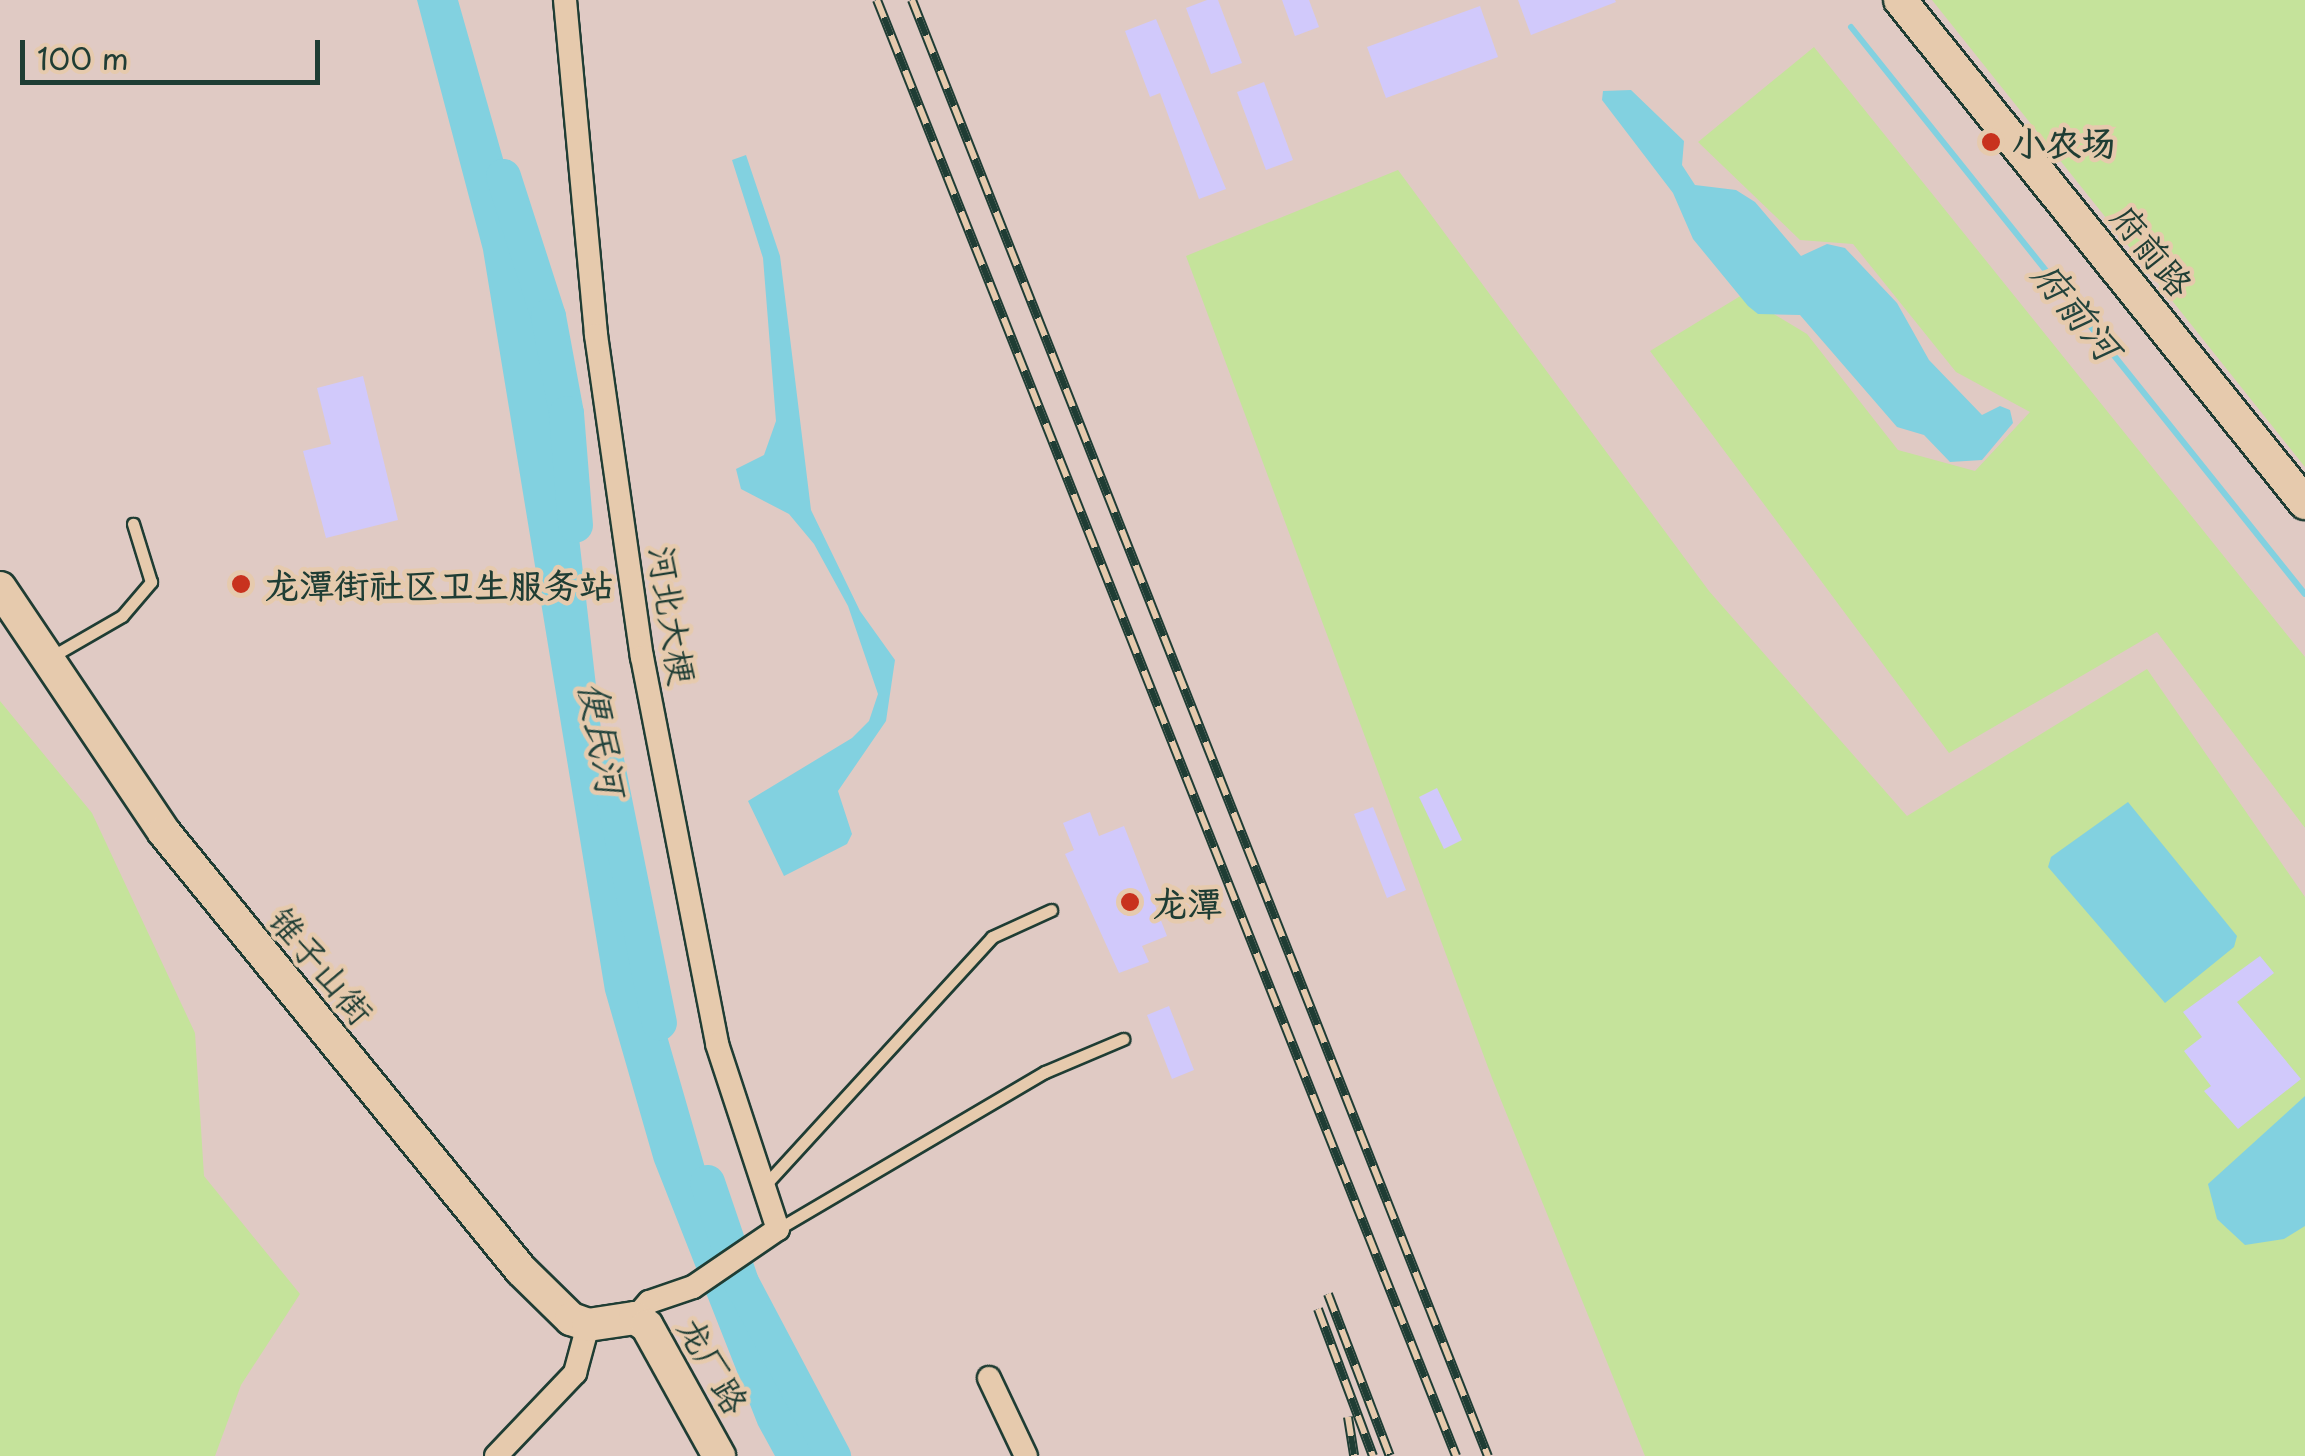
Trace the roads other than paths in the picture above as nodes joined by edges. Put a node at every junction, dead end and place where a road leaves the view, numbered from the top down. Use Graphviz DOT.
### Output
graph roads {
  1 [pos="565,0"];
  2 [pos="1900,0"];
  3 [pos="2305,504"];
  4 [pos="134,524"];
  5 [pos="0,588"];
  6 [pos="48,659"];
  7 [pos="1051,910"];
  8 [pos="1123,1038"];
  9 [pos="764,1186"];
  10 [pos="778,1228"];
  11 [pos="635,1318"];
  12 [pos="588,1326"];
  13 [pos="989,1378"];
  14 [pos="496,1456"];
  15 [pos="719,1456"];
  16 [pos="1026,1456"];
  1 -- 9 [label="street, 河北大梗"];
  2 -- 3 [label="street, 府前路"];
  4 -- 6 [label="lane"];
  5 -- 6 [label="street, 锥子山街"];
  6 -- 12 [label="street, 锥子山街"];
  7 -- 9 [label="lane"];
  8 -- 10 [label="lane"];
  9 -- 10 [label="street, 河北大梗"];
  10 -- 11 [label="street"];
  11 -- 12 [label="street"];
  11 -- 15 [label="street, 龙厂路"];
  12 -- 14 [label="street"];
  13 -- 16 [label="street"];
}
